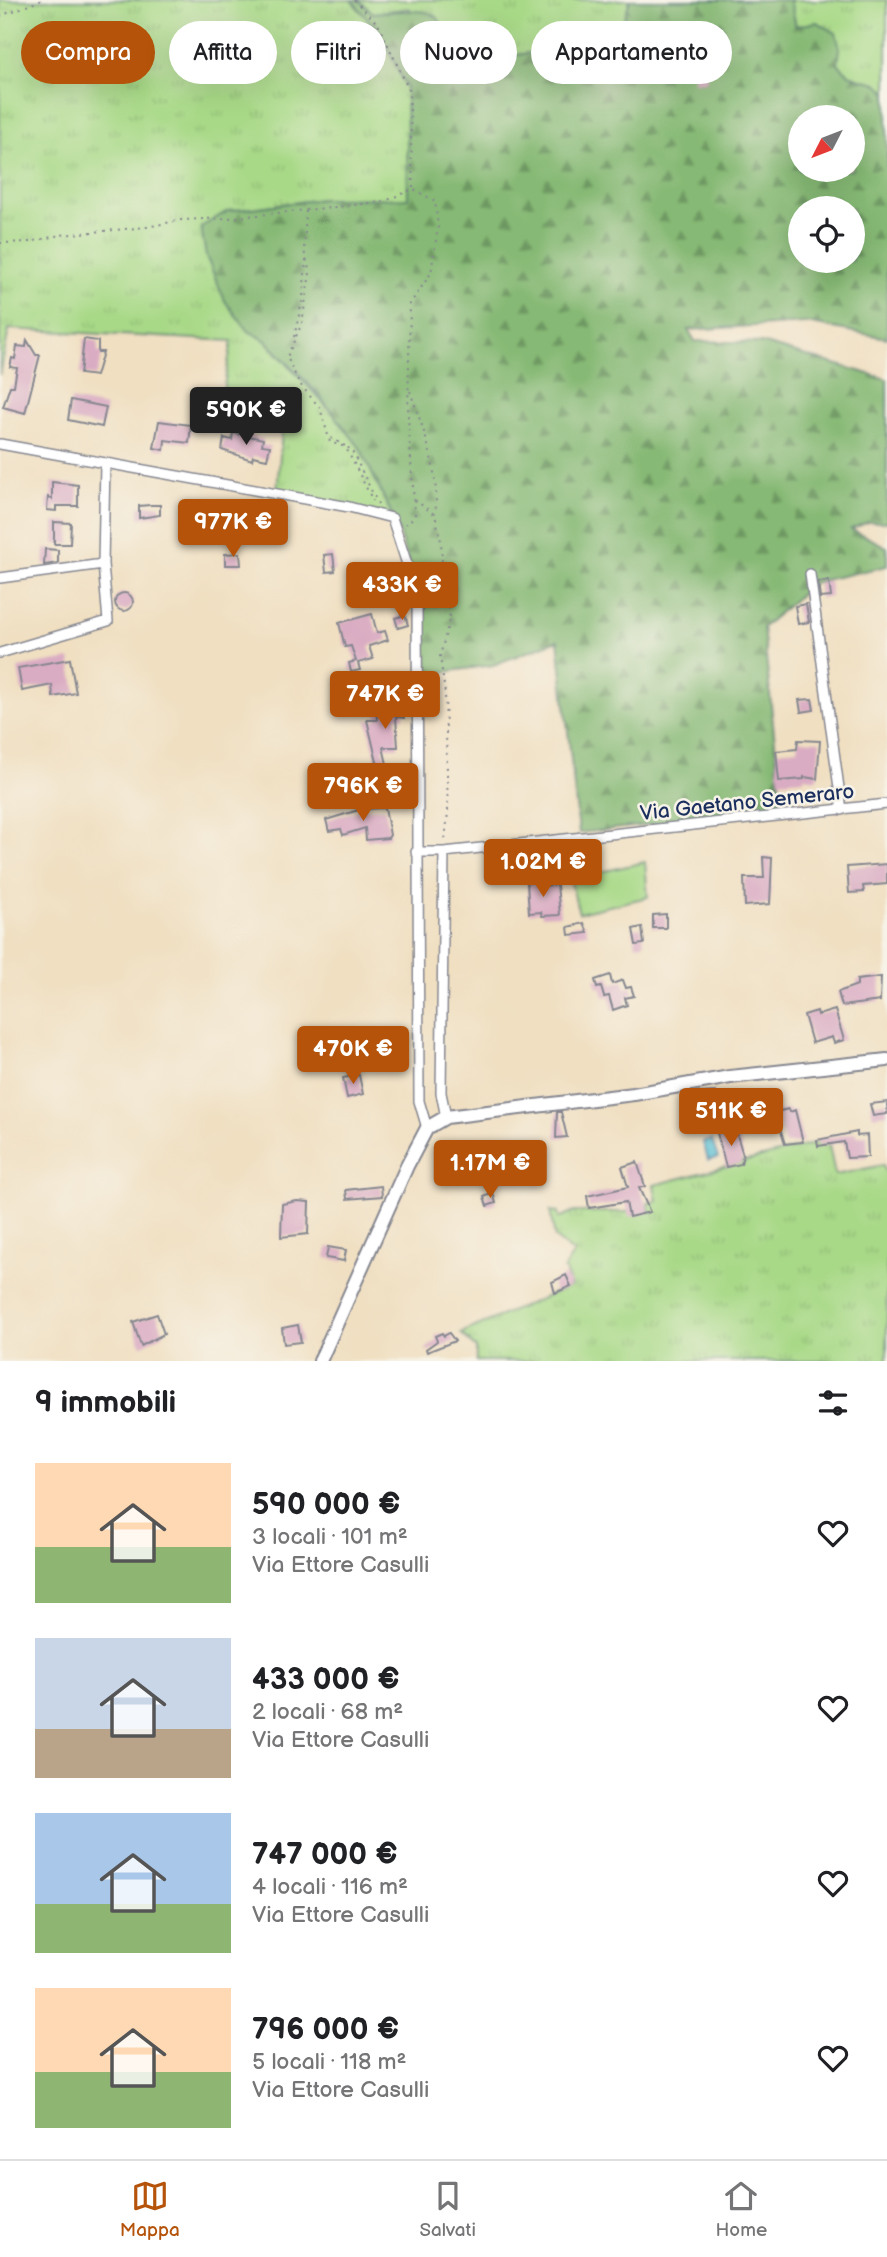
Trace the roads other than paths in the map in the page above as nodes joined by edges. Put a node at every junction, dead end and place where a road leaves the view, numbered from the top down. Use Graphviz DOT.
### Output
graph roads {
  1 [pos="0,444"];
  2 [pos="105,463"];
  3 [pos="103,564"];
  4 [pos="810,574"];
  5 [pos="0,578"];
  6 [pos="0,653"];
  7 [pos="887,804"];
  8 [pos="842,810"];
  9 [pos="416,852"];
  10 [pos="444,852"];
  11 [pos="887,1060"];
  12 [pos="446,1117"];
  13 [pos="427,1128"];
  14 [pos="320,1361"];
  1 -- 2 [label="street"];
  2 -- 3 [label="street"];
  2 -- 9 [label="street"];
  3 -- 5 [label="street"];
  3 -- 6 [label="street"];
  4 -- 8 [label="street"];
  7 -- 8 [label="street, Via Gaetano Semeraro"];
  8 -- 10 [label="street, Via Gaetano Semeraro"];
  9 -- 10 [label="street, Via Gaetano Semeraro"];
  9 -- 13 [label="street"];
  10 -- 12 [label="street"];
  11 -- 12 [label="street"];
  12 -- 13 [label="street"];
  13 -- 14 [label="street"];
}
